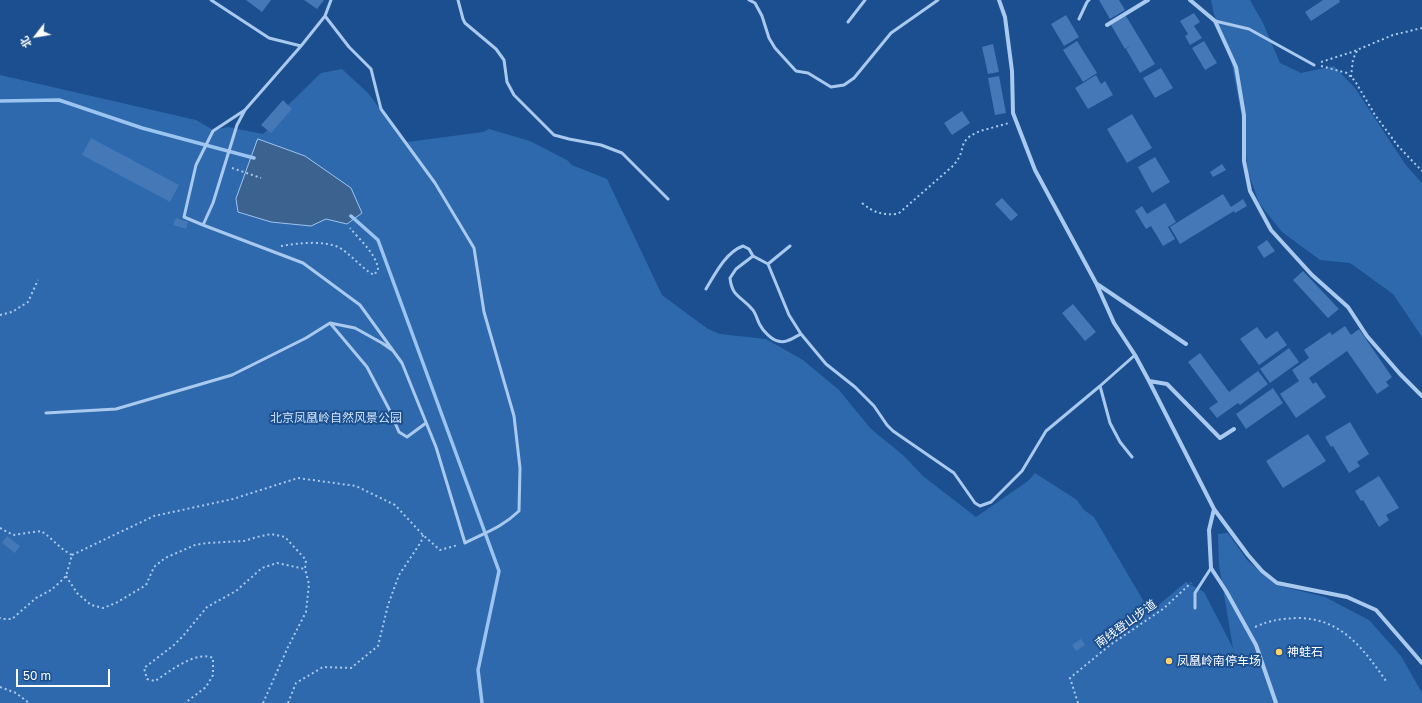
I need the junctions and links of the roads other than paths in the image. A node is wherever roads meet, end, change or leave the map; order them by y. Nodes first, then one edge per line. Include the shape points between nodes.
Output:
1 (211, 0) edge
2 (331, 0) edge
3 (458, 0) edge
4 (749, 0) edge
5 (865, 0) edge
6 (938, 0) edge
7 (1000, 0) edge
8 (1089, 0) edge
9 (1148, 0) edge
10 (1190, 0) edge
11 (325, 16) junction
12 (1079, 19) dead end
13 (848, 22) dead end
14 (1215, 22) junction
15 (1107, 25) dead end
16 (301, 46) junction
17 (1314, 65) road end
18 (245, 110) junction
19 (668, 199) dead end
20 (203, 226) junction
21 (790, 246) dead end
22 (752, 256) junction
23 (768, 264) junction
24 (1096, 283) junction
25 (706, 289) dead end
26 (330, 323) junction
27 (801, 334) junction
28 (1186, 344) dead end
29 (395, 353) junction
30 (1135, 355) junction
31 (1149, 381) junction
32 (1100, 386) junction
33 (1422, 396) edge
34 (46, 413) dead end
35 (426, 423) junction
36 (1234, 429) dead end
37 (1132, 457) dead end
38 (1214, 509) junction
39 (1211, 568) junction
40 (1195, 608) dead end
41 (1422, 663) edge
42 (1276, 703) edge

1 - 16 lane via 269,38
2 - 11 lane
3 - 19 lane via 465,23 496,49 504,60 507,82 514,95 554,134 601,145 622,153
4 - 6 lane via 756,3 775,48 796,71 808,73 831,88 844,85 854,78 891,33
5 - 13 lane
7 - 24 street via 1006,17 1016,121 1035,170
8 - 12 lane
9 - 15 street
10 - 14 street
11 - 16 lane
11 - 35 lane via 349,47 371,69 381,109 435,183 474,248 484,312 514,416 520,468 519,511 511,519 493,531 465,543 436,447
14 - 17 lane via 1249,29
14 - 33 street via 1236,67 1244,115 1244,161 1250,191 1271,230 1312,275 1348,306 1367,336
16 - 18 lane
18 - 20 lane via 237,125 213,203
18 - 20 lane via 213,130 196,165 184,217
20 - 29 lane via 303,263 360,305
21 - 23 lane
22 - 23 lane
22 - 25 lane via 749,249 743,246 738,248 729,255
22 - 27 lane via 736,269 730,278 731,287 736,295 754,310 760,326 778,342 786,342
23 - 27 lane via 789,315
24 - 28 street
24 - 30 street via 1114,323
26 - 29 lane via 355,328
26 - 34 lane via 306,338 232,375 116,409
26 - 35 lane via 367,367 399,432 407,437
27 - 32 lane via 826,364 874,406 890,428 954,473 975,504 980,506 991,502 1022,471 1046,431
29 - 35 lane via 402,363
30 - 31 street
30 - 32 lane
31 - 36 street via 1167,384 1220,438
31 - 38 street
32 - 37 lane via 1110,423
38 - 39 street via 1209,530
38 - 41 street via 1248,555 1262,571 1278,583 1347,597 1376,610
39 - 40 lane via 1195,593
39 - 42 street via 1256,645

